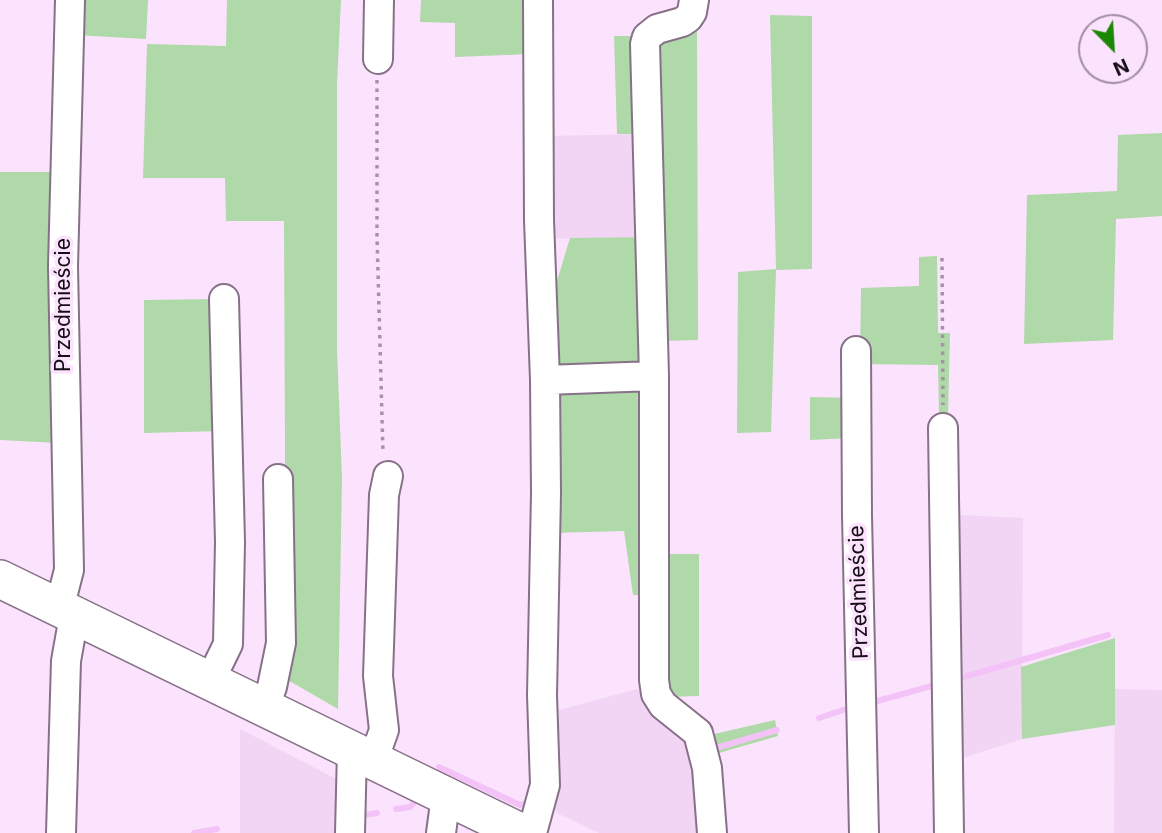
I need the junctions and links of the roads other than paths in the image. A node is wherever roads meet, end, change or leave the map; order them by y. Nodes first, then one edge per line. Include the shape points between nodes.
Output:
1 (70, 0) edge
2 (379, 0) edge
3 (538, 0) edge
4 (694, 0) edge
5 (377, 59) road end
6 (224, 299) dead end
7 (856, 351) dead end
8 (654, 376) junction
9 (545, 380) junction
10 (943, 428) road end
11 (388, 476) road end
12 (278, 479) dead end
13 (0, 579) edge
14 (66, 612) junction
15 (210, 681) junction
16 (264, 708) junction
17 (363, 756) junction
18 (446, 796) junction
19 (61, 833) edge
20 (351, 833) edge
21 (441, 833) edge
22 (522, 833) edge
23 (533, 833) edge
24 (712, 833) edge
25 (864, 833) edge
26 (949, 833) edge

1 - 14 street, Przedmieście via 63,265
2 - 5 street
3 - 9 street
4 - 8 street via 688,18 650,33 645,44
6 - 15 street via 228,644
7 - 25 street, Przedmieście
8 - 9 street
8 - 24 street via 654,680 663,705 698,733 707,768
9 - 23 street via 545,785
10 - 26 street
11 - 17 street via 378,676 384,730
12 - 16 street via 281,643
13 - 14 main road
14 - 15 main road
14 - 19 street, Przedmieście
15 - 16 main road
16 - 17 main road
17 - 18 main road
17 - 20 street
18 - 21 street
18 - 22 main road

